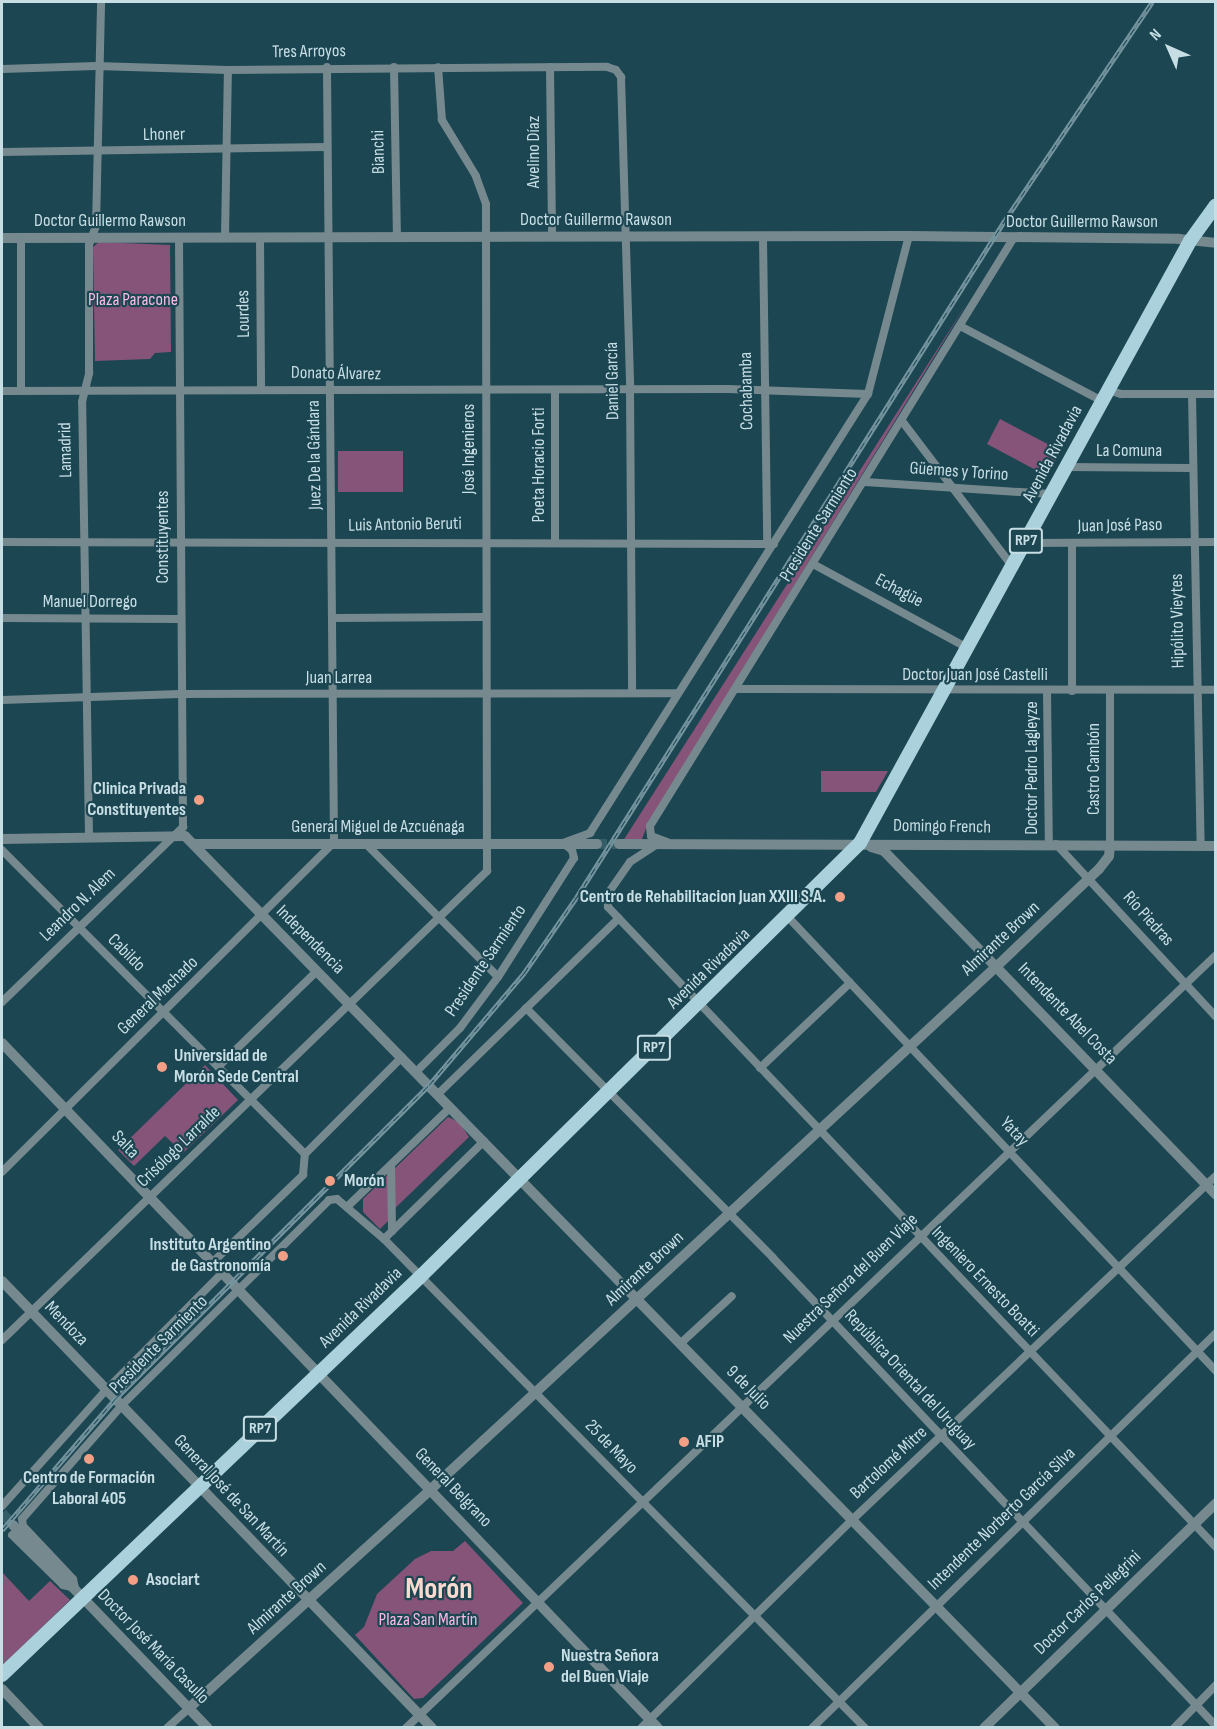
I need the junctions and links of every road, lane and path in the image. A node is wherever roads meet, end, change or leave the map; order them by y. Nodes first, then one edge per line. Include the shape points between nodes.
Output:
1 (101, 2) edge
2 (96, 66) junction
3 (327, 67) junction
4 (394, 67) junction
5 (438, 67) junction
6 (550, 67) junction
7 (2, 69) edge
8 (228, 70) junction
9 (616, 70) joint
10 (327, 147) junction
11 (227, 150) junction
12 (2, 152) edge
13 (96, 152) junction
14 (1215, 205) edge
15 (397, 236) junction
16 (487, 236) junction
17 (552, 236) junction
18 (909, 236) junction
19 (92, 237) junction
20 (178, 237) junction
21 (225, 237) junction
22 (260, 237) junction
23 (331, 237) junction
24 (626, 237) junction
25 (2, 238) edge
26 (21, 238) junction
27 (763, 238) junction
28 (1013, 239) junction
29 (1190, 241) junction
30 (1215, 243) edge
31 (960, 326) junction
32 (85, 388) junction
33 (178, 389) junction
34 (630, 389) junction
35 (21, 390) junction
36 (261, 390) junction
37 (555, 390) junction
38 (763, 390) junction
39 (2, 391) edge
40 (486, 391) junction
41 (331, 392) junction
42 (868, 394) junction
43 (1192, 394) junction
44 (1215, 394) edge
45 (1105, 395) junction
46 (902, 421) junction
47 (1066, 467) junction
48 (1191, 468) junction
49 (865, 482) junction
50 (955, 489) junction
51 (1052, 494) junction
52 (85, 541) junction
53 (485, 541) junction
54 (555, 541) junction
55 (631, 541) junction
56 (2, 542) edge
57 (332, 542) junction
58 (1192, 542) junction
59 (1215, 542) edge
60 (180, 543) junction
61 (1025, 543) junction
62 (1072, 543) junction
63 (770, 544) junction
64 (813, 564) junction
65 (1012, 566) junction
66 (485, 617) junction
67 (2, 618) edge
68 (334, 618) junction
69 (86, 619) junction
70 (179, 619) junction
71 (968, 648) junction
72 (735, 689) junction
73 (1198, 690) junction
74 (1215, 690) edge
75 (945, 691) junction
76 (1047, 691) junction
77 (1072, 691) junction
78 (632, 692) junction
79 (1110, 692) junction
80 (676, 693) junction
81 (180, 694) junction
82 (334, 694) junction
83 (485, 694) junction
84 (86, 697) junction
85 (2, 700) edge
86 (590, 833) joint
87 (178, 834) junction
88 (89, 837) junction
89 (2, 838) edge
90 (334, 842) junction
91 (668, 842) junction
92 (488, 843) junction
93 (563, 843) junction
94 (860, 843) junction
95 (194, 844) junction
96 (366, 844) junction
97 (597, 844) tunnel mouth
98 (619, 844) tunnel mouth
99 (1052, 844) junction
100 (1110, 846) junction
101 (1201, 846) junction
102 (1215, 846) edge
103 (2, 850) edge
104 (1089, 879) junction
105 (608, 907) joint
106 (264, 916) junction
107 (439, 917) junction
108 (788, 917) junction
109 (618, 918) junction
110 (78, 927) junction
111 (1215, 955) edge
112 (997, 966) junction
113 (317, 971) junction
114 (498, 977) junction
115 (850, 983) junction
116 (1185, 984) junction
117 (2, 1002) edge
118 (350, 1003) junction
119 (700, 1004) junction
120 (526, 1008) junction
121 (164, 1014) junction
122 (1215, 1017) edge
123 (2, 1043) edge
124 (909, 1046) junction
125 (402, 1058) junction
126 (218, 1067) junction
127 (760, 1068) junction
128 (1096, 1068) junction
129 (417, 1071) junction
130 (609, 1091) junction
131 (438, 1094) junction
132 (250, 1100) junction
133 (451, 1107) junction
134 (66, 1109) junction
135 (819, 1130) junction
136 (484, 1140) junction
137 (1010, 1151) junction
138 (305, 1154) junction
139 (391, 1165) junction
140 (2, 1172) edge
141 (1215, 1176) edge
142 (520, 1177) junction
143 (1206, 1185) junction
144 (1215, 1195) edge
145 (151, 1197) junction
146 (349, 1205) junction
147 (729, 1213) junction
148 (392, 1231) junction
149 (920, 1237) junction
150 (384, 1239) junction
151 (214, 1261) junction
152 (1117, 1268) junction
153 (224, 1271) junction
154 (420, 1276) junction
155 (2, 1281) edge
156 (239, 1287) junction
157 (732, 1296) dead end
158 (639, 1298) junction
159 (31, 1311) junction
160 (832, 1321) junction
161 (1215, 1333) edge
162 (2, 1340) edge
163 (681, 1343) junction
164 (1197, 1351) junction
165 (1029, 1352) junction
166 (1215, 1371) edge
167 (321, 1372) junction
168 (107, 1389) junction
169 (536, 1393) junction
170 (122, 1405) junction
171 (742, 1406) junction
172 (1110, 1436) junction
173 (941, 1437) junction
174 (200, 1486) junction
175 (431, 1489) junction
176 (641, 1501) junction
177 (2, 1503) edge
178 (1215, 1503) edge
179 (854, 1519) junction
180 (1022, 1523) junction
181 (1194, 1524) junction
182 (16, 1528) joint
183 (1215, 1547) edge
184 (79, 1593) junction
185 (538, 1600) junction
186 (308, 1601) junction
187 (938, 1605) junction
188 (1105, 1611) junction
189 (755, 1616) junction
190 (2, 1675) edge
191 (1215, 1685) edge
192 (2, 1689) edge
193 (1021, 1692) junction
194 (839, 1701) junction
195 (1196, 1705) junction
196 (189, 1708) junction
197 (420, 1714) junction
198 (650, 1719) junction
199 (1215, 1726) edge
200 (39, 1728) edge
201 (167, 1728) edge
202 (208, 1728) edge
203 (406, 1728) edge
204 (432, 1728) edge
205 (641, 1728) edge
206 (658, 1728) edge
207 (812, 1728) edge
208 (865, 1728) edge
209 (984, 1728) edge
210 (1055, 1728) edge
211 (1174, 1728) edge

1 - 2 street, Lamadrid
2 - 7 street, Tres Arroyos
2 - 8 street, Tres Arroyos
2 - 13 street, Lamadrid
3 - 4 street, Tres Arroyos
3 - 8 street, Tres Arroyos
3 - 10 street, Juez De la Gándara
4 - 5 street, Tres Arroyos
4 - 15 street, Bianchi
5 - 6 street, Tres Arroyos
5 - 16 street, José Ingenieros via 442,120 481,184
6 - 9 street, Tres Arroyos
6 - 17 street, Avelino Díaz
8 - 11 street
9 - 24 street, Daniel García via 621,77
10 - 11 street, Lhoner
10 - 23 street, Juez De la Gándara
11 - 13 street, Lhoner
11 - 21 street
12 - 13 street, Lhoner
13 - 19 street, Lamadrid via 96,225
14 - 29 main road, Avenida Rivadavia / RP7
15 - 16 street, Doctor Guillermo Rawson
15 - 23 street, Doctor Guillermo Rawson
16 - 17 street, Doctor Guillermo Rawson
16 - 40 street, José Ingenieros
17 - 24 street, Doctor Guillermo Rawson
18 - 27 street, Doctor Guillermo Rawson
18 - 28 street, Doctor Guillermo Rawson
18 - 42 street, Presidente Sarmiento
19 - 20 street, Doctor Guillermo Rawson
19 - 26 street, Doctor Guillermo Rawson
19 - 32 street, Lamadrid via 89,373
20 - 21 street, Doctor Guillermo Rawson
20 - 33 street, Constituyentes
21 - 22 street, Doctor Guillermo Rawson
22 - 23 street, Doctor Guillermo Rawson
22 - 36 street, Lourdes
23 - 41 street, Juez De la Gándara
24 - 27 street, Doctor Guillermo Rawson
24 - 34 street, Daniel García
25 - 26 street, Doctor Guillermo Rawson
26 - 35 street
27 - 38 street, Cochabamba
28 - 29 street, Doctor Guillermo Rawson
28 - 31 street, Presidente Sarmiento
29 - 30 street, Doctor Guillermo Rawson
29 - 45 main road, Avenida Rivadavia / RP7
31 - 45 street
31 - 46 street, Presidente Sarmiento
32 - 33 street, Donato Álvarez
32 - 35 street, Donato Álvarez
32 - 52 street, Lamadrid
33 - 36 street, Donato Álvarez
33 - 60 street, Constituyentes
34 - 37 street, Donato Álvarez
34 - 38 street, Donato Álvarez
34 - 55 street, Daniel García
35 - 39 street, Donato Álvarez
36 - 41 street, Donato Álvarez
37 - 40 street, Donato Álvarez
37 - 54 street, Poeta Horacio Forti
38 - 42 street
38 - 63 street, Cochabamba
40 - 41 street, Donato Álvarez
40 - 53 street, José Ingenieros
41 - 57 street, Juez De la Gándara
42 - 63 street, Presidente Sarmiento
43 - 44 street
43 - 45 street
43 - 48 street, Hipólito Vieytes
45 - 47 main road, Avenida Rivadavia / RP7
46 - 49 street, Presidente Sarmiento
46 - 50 street
47 - 48 street, La Comuna
47 - 51 main road, Avenida Rivadavia / RP7
48 - 58 street, Hipólito Vieytes
49 - 50 street, Güemes y Torino
49 - 64 street, Presidente Sarmiento
50 - 51 street, Güemes y Torino
50 - 65 street
51 - 61 main road, Avenida Rivadavia / RP7
52 - 56 street, Luis Antonio Beruti
52 - 60 street, Luis Antonio Beruti
52 - 69 street, Lamadrid
53 - 54 street, Luis Antonio Beruti
53 - 57 street, Luis Antonio Beruti
53 - 66 street, José Ingenieros
54 - 55 street, Luis Antonio Beruti
55 - 63 street, Luis Antonio Beruti
55 - 78 street, Daniel García
57 - 60 street, Luis Antonio Beruti
57 - 68 street, Juez De la Gándara
58 - 59 street, Juan José Paso
58 - 62 street, Juan José Paso
58 - 73 street, Hipólito Vieytes
60 - 70 street, Constituyentes
61 - 62 street, Juan José Paso
61 - 65 main road, Avenida Rivadavia / RP7
62 - 77 street
63 - 80 street, Presidente Sarmiento
64 - 71 street, Echagüe
64 - 72 street, Presidente Sarmiento
65 - 71 main road, Avenida Rivadavia / RP7
66 - 68 street
66 - 83 street, José Ingenieros
67 - 69 street, Manuel Dorrego
68 - 82 street, Juez De la Gándara
69 - 70 street, Manuel Dorrego
69 - 84 street, Lamadrid
70 - 81 street, Constituyentes
71 - 75 main road, Avenida Rivadavia / RP7
72 - 75 street, Doctor Juan José Castelli
72 - 91 street, Presidente Sarmiento via 650,826 651,836
73 - 74 street, Doctor Juan José Castelli
73 - 79 street, Doctor Juan José Castelli
73 - 101 street, Hipólito Vieytes
75 - 76 street, Doctor Juan José Castelli
75 - 94 main road, Avenida Rivadavia / RP7
76 - 77 street, Doctor Juan José Castelli
76 - 99 street, Doctor Pedro Lagleyze
77 - 79 street, Doctor Juan José Castelli
78 - 80 street, Juan Larrea
78 - 83 street, Juan Larrea
79 - 100 street, Castro Cambón
80 - 86 street, Presidente Sarmiento
81 - 82 street, Juan Larrea
81 - 84 street, Juan Larrea
81 - 87 street, Constituyentes via 183,827
82 - 83 street, Juan Larrea
82 - 90 street, Juez De la Gándara
83 - 92 street, José Ingenieros
84 - 85 street, Juan Larrea
84 - 88 street, Lamadrid
86 - 93 street, General Miguel de Azcuénaga
87 - 88 street
87 - 95 street, Independencia
87 - 110 street, Leandro N. Alem
88 - 89 street
90 - 95 street, General Miguel de Azcuénaga
90 - 96 street, General Miguel de Azcuénaga
90 - 106 street, General Machado
91 - 94 street, Domingo French
91 - 98 street, Domingo French
91 - 105 street, Domingo French via 637,854 607,895
92 - 93 street, General Miguel de Azcuénaga
92 - 96 street, General Miguel de Azcuénaga
92 - 107 street, Crisólogo Larralde via 486,871
93 - 97 street, General Miguel de Azcuénaga
93 - 114 street, Presidente Sarmiento via 574,854 572,861
94 - 99 street, Domingo French
94 - 108 main road, Avenida Rivadavia / RP7
94 - 112 street, Intendente Abel Costa via 884,851
95 - 106 street, Independencia
96 - 107 street
99 - 100 street, Domingo French
99 - 104 street, Río Piedras
100 - 101 street, Domingo French
100 - 104 street, Almirante Brown via 1106,861
101 - 102 street, Domingo French
103 - 110 street, Cabildo
104 - 112 street, Almirante Brown
104 - 116 street, Río Piedras
105 - 109 street, Ingeniero Ernesto Boatti
106 - 113 street, Independencia
106 - 121 street, General Machado
107 - 114 street
107 - 118 street, Crisólogo Larralde
108 - 115 street, Yatay
108 - 119 main road, Avenida Rivadavia / RP7
109 - 119 street, Ingeniero Ernesto Boatti
109 - 120 street
110 - 117 street, Leandro N. Alem
110 - 121 street, Cabildo
111 - 116 street, Nuestra Señora del Buen Viaje
112 - 124 street, Almirante Brown
112 - 128 street, Intendente Abel Costa
113 - 118 street, Independencia
113 - 126 street
114 - 129 street, Presidente Sarmiento via 460,1028
115 - 124 street, Yatay
115 - 127 street
116 - 122 street, Río Piedras
116 - 128 street, Nuestra Señora del Buen Viaje
118 - 125 street, Independencia
118 - 132 street, Crisólogo Larralde
119 - 127 street, Ingeniero Ernesto Boatti
119 - 130 main road, Avenida Rivadavia / RP7
120 - 130 street, República Oriental del Uruguay
120 - 131 street
121 - 126 street, Cabildo
121 - 134 street, General Machado
123 - 134 street, Salta
124 - 135 street, Almirante Brown
124 - 137 street, Yatay
125 - 129 street, Independencia
125 - 138 street
126 - 132 street, Cabildo
127 - 135 street, Ingeniero Ernesto Boatti
128 - 137 street, Nuestra Señora del Buen Viaje
128 - 143 street, Intendente Abel Costa
129 - 131 street, 9 de Julio
130 - 142 main road, Avenida Rivadavia / RP7
130 - 147 street, República Oriental del Uruguay
131 - 133 street, 9 de Julio
132 - 138 street, Cabildo
132 - 145 street, Crisólogo Larralde
133 - 136 street, 9 de Julio
133 - 139 street
134 - 140 street, General Machado
134 - 145 street, Salta
135 - 147 street, Almirante Brown
135 - 149 street, Ingeniero Ernesto Boatti
136 - 142 street, 9 de Julio
136 - 148 street
137 - 149 street, Nuestra Señora del Buen Viaje
137 - 152 street, Yatay
138 - 151 street via 303,1176
139 - 146 street
139 - 148 street
141 - 143 street, Bartolomé Mitre
142 - 154 main road, Avenida Rivadavia / RP7
142 - 158 street, 9 de Julio
143 - 144 street, Intendente Abel Costa
143 - 152 street, Bartolomé Mitre
145 - 151 street, Salta
145 - 159 street, Crisólogo Larralde
146 - 150 street, 25 de Mayo
146 - 156 street, Presidente Sarmiento via 337,1198 329,1200
147 - 158 street, Almirante Brown
147 - 160 street, República Oriental del Uruguay
148 - 150 street
149 - 160 street, Nuestra Señora del Buen Viaje
149 - 165 street, Ingeniero Ernesto Boatti
150 - 154 street, 25 de Mayo
151 - 153 street, Salta
152 - 164 street, Yatay
152 - 165 street, Bartolomé Mitre
153 - 156 street, General Belgrano
153 - 168 street, Presidente Sarmiento
154 - 167 main road, Avenida Rivadavia / RP7
154 - 169 street, 25 de Mayo
155 - 159 street, Mendoza
156 - 167 street, General Belgrano
156 - 170 street, Presidente Sarmiento
157 - 163 street
158 - 163 street, 9 de Julio
158 - 169 street, Almirante Brown
159 - 162 street, Crisólogo Larralde
159 - 168 street, Mendoza
160 - 171 street, Nuestra Señora del Buen Viaje
160 - 173 street, República Oriental del Uruguay
161 - 164 street, Intendente Norberto García Silva
163 - 171 street, 9 de Julio
164 - 166 street, Yatay
164 - 172 street, Intendente Norberto García Silva
165 - 172 street, Ingeniero Ernesto Boatti
165 - 173 street, Bartolomé Mitre
167 - 174 main road, Avenida Rivadavia / RP7
167 - 175 street, General Belgrano
168 - 170 street, General José de San Martín
168 - 177 street, Presidente Sarmiento
169 - 175 street, Almirante Brown
169 - 176 street, 25 de Mayo
170 - 174 street, General José de San Martín
170 - 182 street, Presidente Sarmiento
171 - 176 street, Nuestra Señora del Buen Viaje
171 - 179 street, 9 de Julio
172 - 180 street, Intendente Norberto García Silva
172 - 181 street, Ingeniero Ernesto Boatti
173 - 179 street, Bartolomé Mitre
173 - 180 street, República Oriental del Uruguay
174 - 184 main road, Avenida Rivadavia / RP7
174 - 186 street, General José de San Martín
175 - 185 street, General Belgrano
175 - 186 street, Almirante Brown
176 - 185 street, Nuestra Señora del Buen Viaje
176 - 189 street, 25 de Mayo
178 - 181 street, Doctor Carlos Pellegrini
179 - 187 street, 9 de Julio
179 - 189 street, Bartolomé Mitre
180 - 187 street, Intendente Norberto García Silva
180 - 188 street, República Oriental del Uruguay
181 - 183 street, Ingeniero Ernesto Boatti
181 - 188 street, Doctor Carlos Pellegrini
182 - 184 street, Doctor José María Casullo
184 - 190 main road, Avenida Rivadavia / RP7
184 - 196 street, Doctor José María Casullo
185 - 197 street, Nuestra Señora del Buen Viaje
185 - 198 street, General Belgrano
186 - 196 street, Almirante Brown
186 - 197 street, General José de San Martín
187 - 193 street, 9 de Julio
187 - 194 street, Intendente Norberto García Silva
188 - 193 street, Doctor Carlos Pellegrini
188 - 195 street, República Oriental del Uruguay
189 - 194 street, 25 de Mayo
189 - 198 street, Bartolomé Mitre
191 - 195 street
192 - 200 street
193 - 209 street, Doctor Carlos Pellegrini
193 - 210 street, 9 de Julio
194 - 207 street, Intendente Norberto García Silva
194 - 208 street, 25 de Mayo
195 - 199 street, República Oriental del Uruguay
195 - 211 street
196 - 201 street
196 - 202 street, Doctor José María Casullo
197 - 203 street, Nuestra Señora del Buen Viaje
197 - 204 street, General José de San Martín
198 - 205 street, Bartolomé Mitre
198 - 206 street, General Belgrano

